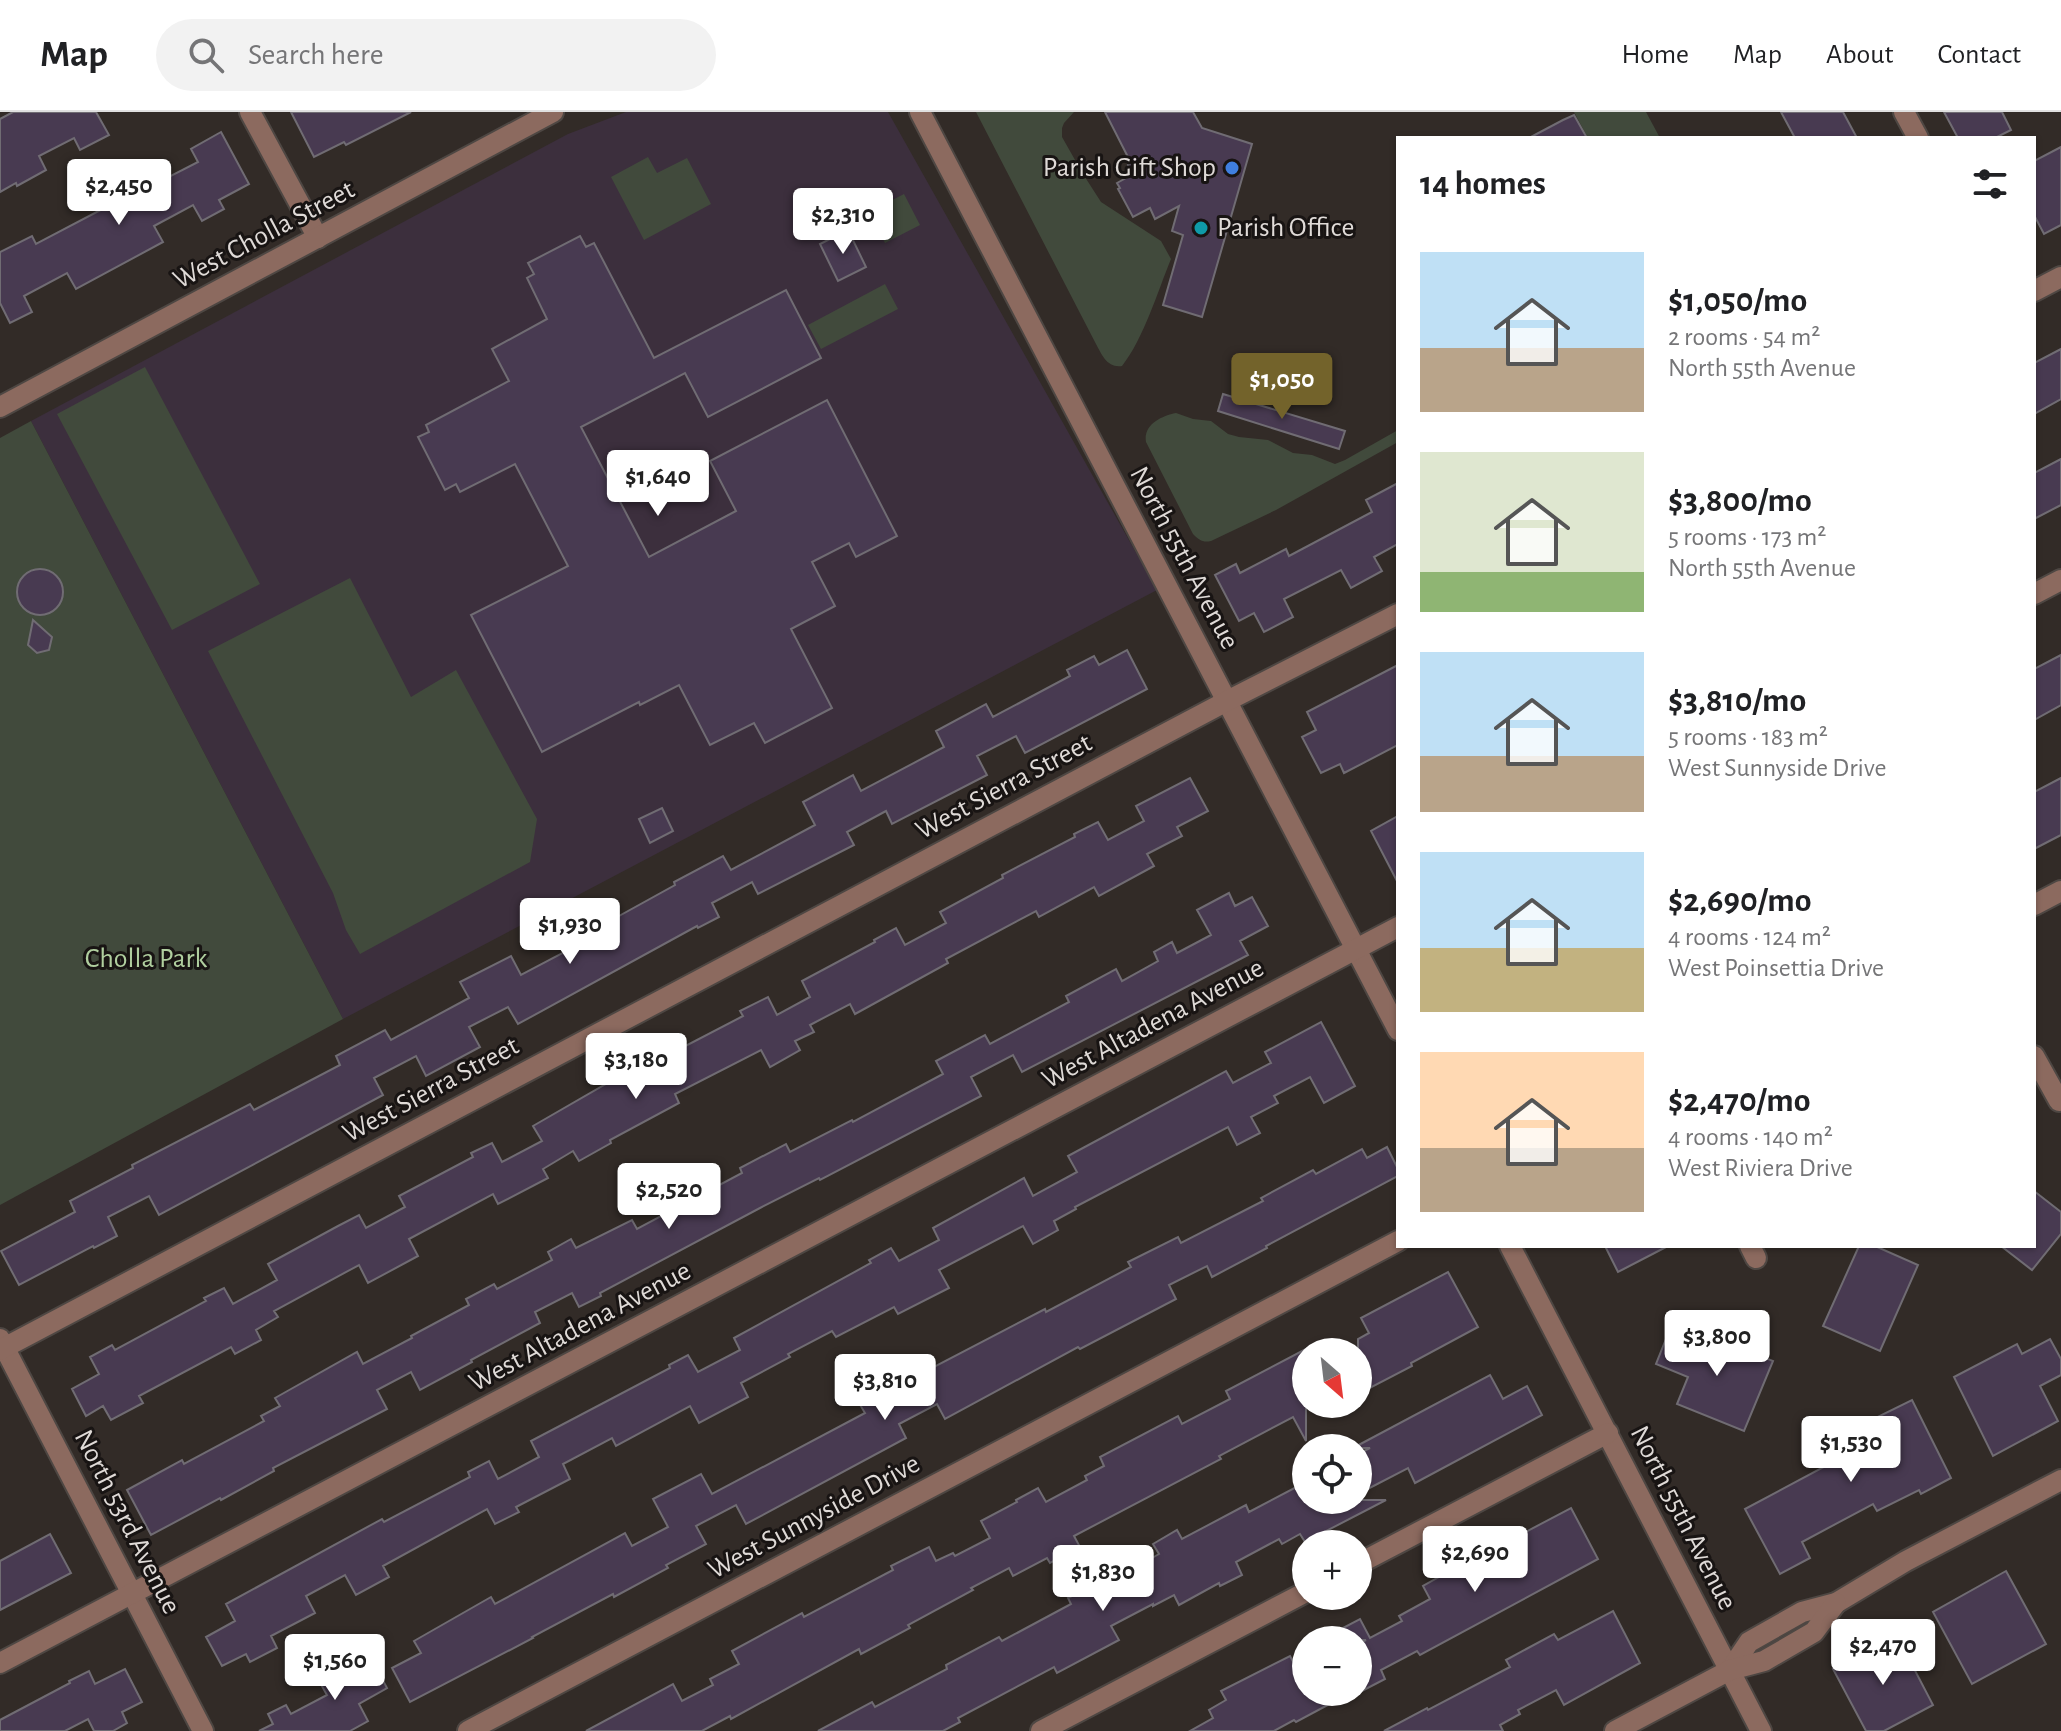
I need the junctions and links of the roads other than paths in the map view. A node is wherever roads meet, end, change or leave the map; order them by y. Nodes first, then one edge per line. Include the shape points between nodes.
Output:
1 (250, 112) edge
2 (553, 112) edge
3 (920, 112) edge
4 (1904, 112) edge
5 (1917, 136) edge
6 (318, 238) junction
7 (2061, 277) edge
8 (2036, 290) edge
9 (0, 407) edge
10 (2061, 580) edge
11 (2036, 593) edge
12 (1396, 615) edge
13 (1227, 701) junction
14 (2061, 891) edge
15 (2036, 904) edge
16 (1396, 928) edge
17 (1356, 949) junction
18 (1396, 1026) edge
19 (2036, 1060) edge
20 (2059, 1101) dead end
21 (1396, 1242) edge
22 (1511, 1248) edge
23 (1, 1345) edge
24 (1608, 1433) junction
25 (2061, 1480) edge
26 (1372, 1557) edge
27 (133, 1595) junction
28 (1292, 1599) edge
29 (0, 1663) edge
30 (1730, 1670) junction
31 (203, 1731) edge
32 (468, 1731) edge
33 (1041, 1731) edge
34 (1615, 1731) edge
35 (1761, 1731) edge

1 - 6 street
2 - 6 street, West Cholla Street
3 - 13 street, North 55th Avenue
4 - 5 street
6 - 9 street, West Cholla Street
7 - 8 street
10 - 11 street
12 - 13 street, West Sierra Street
13 - 17 street, North 55th Avenue
13 - 23 street, West Sierra Street
14 - 15 street
16 - 17 street, West Altadena Avenue
17 - 18 street, North 55th Avenue
17 - 27 street, West Altadena Avenue
19 - 20 street
21 - 32 street, West Sunnyside Drive
22 - 24 street, North 55th Avenue
23 - 27 street, North 53rd Avenue
24 - 26 street
24 - 30 street, North 55th Avenue
25 - 30 street via 1836,1603 1802,1612 1749,1642
27 - 29 street, West Altadena Avenue
27 - 31 street, North 53rd Avenue
28 - 33 street
30 - 34 street
30 - 35 street, North 55th Avenue

